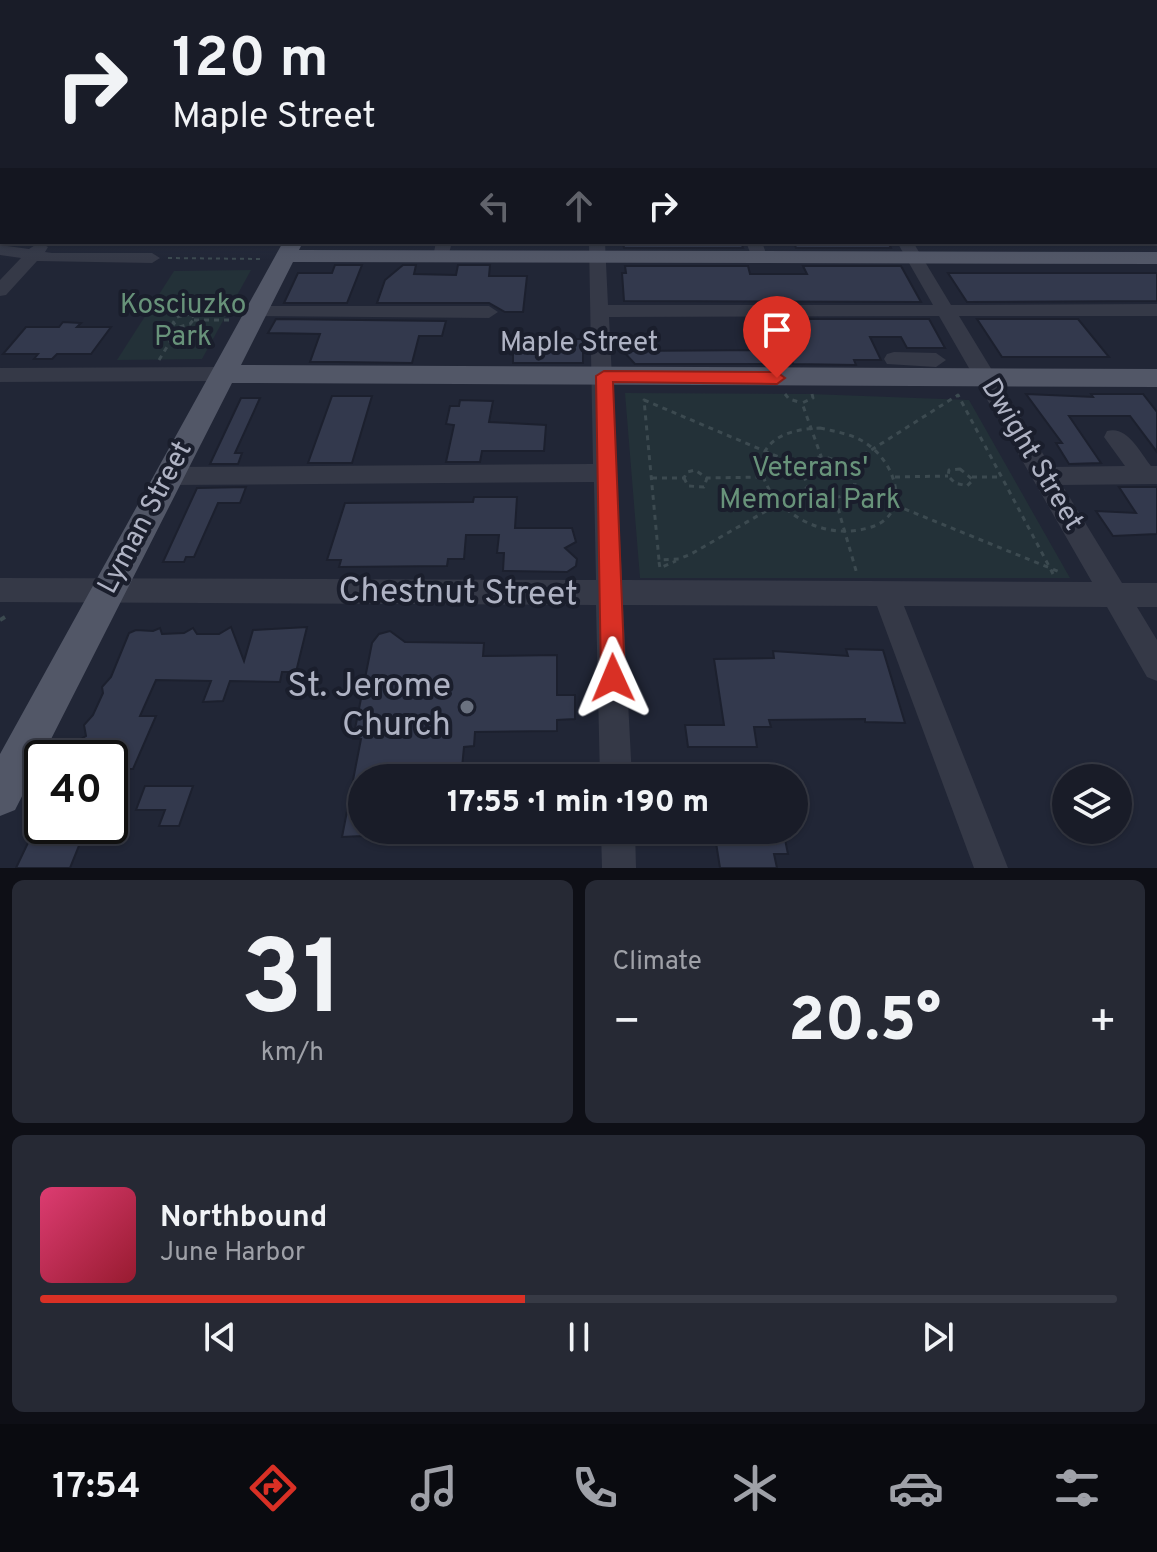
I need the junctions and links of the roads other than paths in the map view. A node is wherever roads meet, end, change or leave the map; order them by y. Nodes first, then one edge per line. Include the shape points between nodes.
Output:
1 (41, 248) edge
2 (443, 249) edge
3 (756, 249) edge
4 (0, 250) edge
5 (597, 250) edge
6 (910, 250) edge
7 (281, 252) edge
8 (152, 258) road end
9 (1157, 258) edge
10 (0, 291) edge
11 (946, 310) junction
12 (1157, 310) edge
13 (600, 311) junction
14 (254, 312) junction
15 (489, 312) dead end
16 (894, 360) junction
17 (936, 360) dead end
18 (221, 374) junction
19 (0, 375) edge
20 (604, 376) junction
21 (986, 380) junction
22 (1154, 382) edge
23 (1115, 437) dead end
24 (607, 473) junction
25 (1151, 475) edge
26 (168, 476) junction
27 (1043, 476) junction
28 (0, 590) edge
29 (108, 590) junction
30 (611, 595) junction
31 (886, 595) junction
32 (1114, 595) junction
33 (1157, 595) edge
34 (1157, 667) edge
35 (616, 764) edge
36 (0, 795) edge
37 (618, 844) edge
38 (619, 868) edge
39 (991, 868) edge

1 - 4 street
1 - 8 street via 52,258
1 - 10 street
2 - 5 main road
2 - 7 main road
3 - 5 main road
3 - 6 main road
5 - 13 street
6 - 9 main road
6 - 11 street, Dwight Street
7 - 14 main road, Lyman Street
11 - 12 street
11 - 13 street
11 - 21 street, Dwight Street
13 - 20 street
14 - 15 street
14 - 18 main road, Lyman Street
16 - 17 street
16 - 20 main road, Maple Street
16 - 21 main road, Maple Street
18 - 19 street, Maple Street
18 - 20 main road, Maple Street
18 - 26 main road, Lyman Street
20 - 24 street
21 - 22 main road, Maple Street
21 - 27 street, Dwight Street
23 - 25 street
24 - 26 street
24 - 30 street
25 - 27 street
26 - 29 main road, Lyman Street
27 - 32 street, Dwight Street
28 - 29 street, Chestnut Street
29 - 30 street, Chestnut Street
29 - 36 main road, Lyman Street
30 - 31 street, Chestnut Street
30 - 35 street
31 - 32 street, Chestnut Street
31 - 39 street
32 - 33 street, Chestnut Street
32 - 34 street, Dwight Street
37 - 38 street

